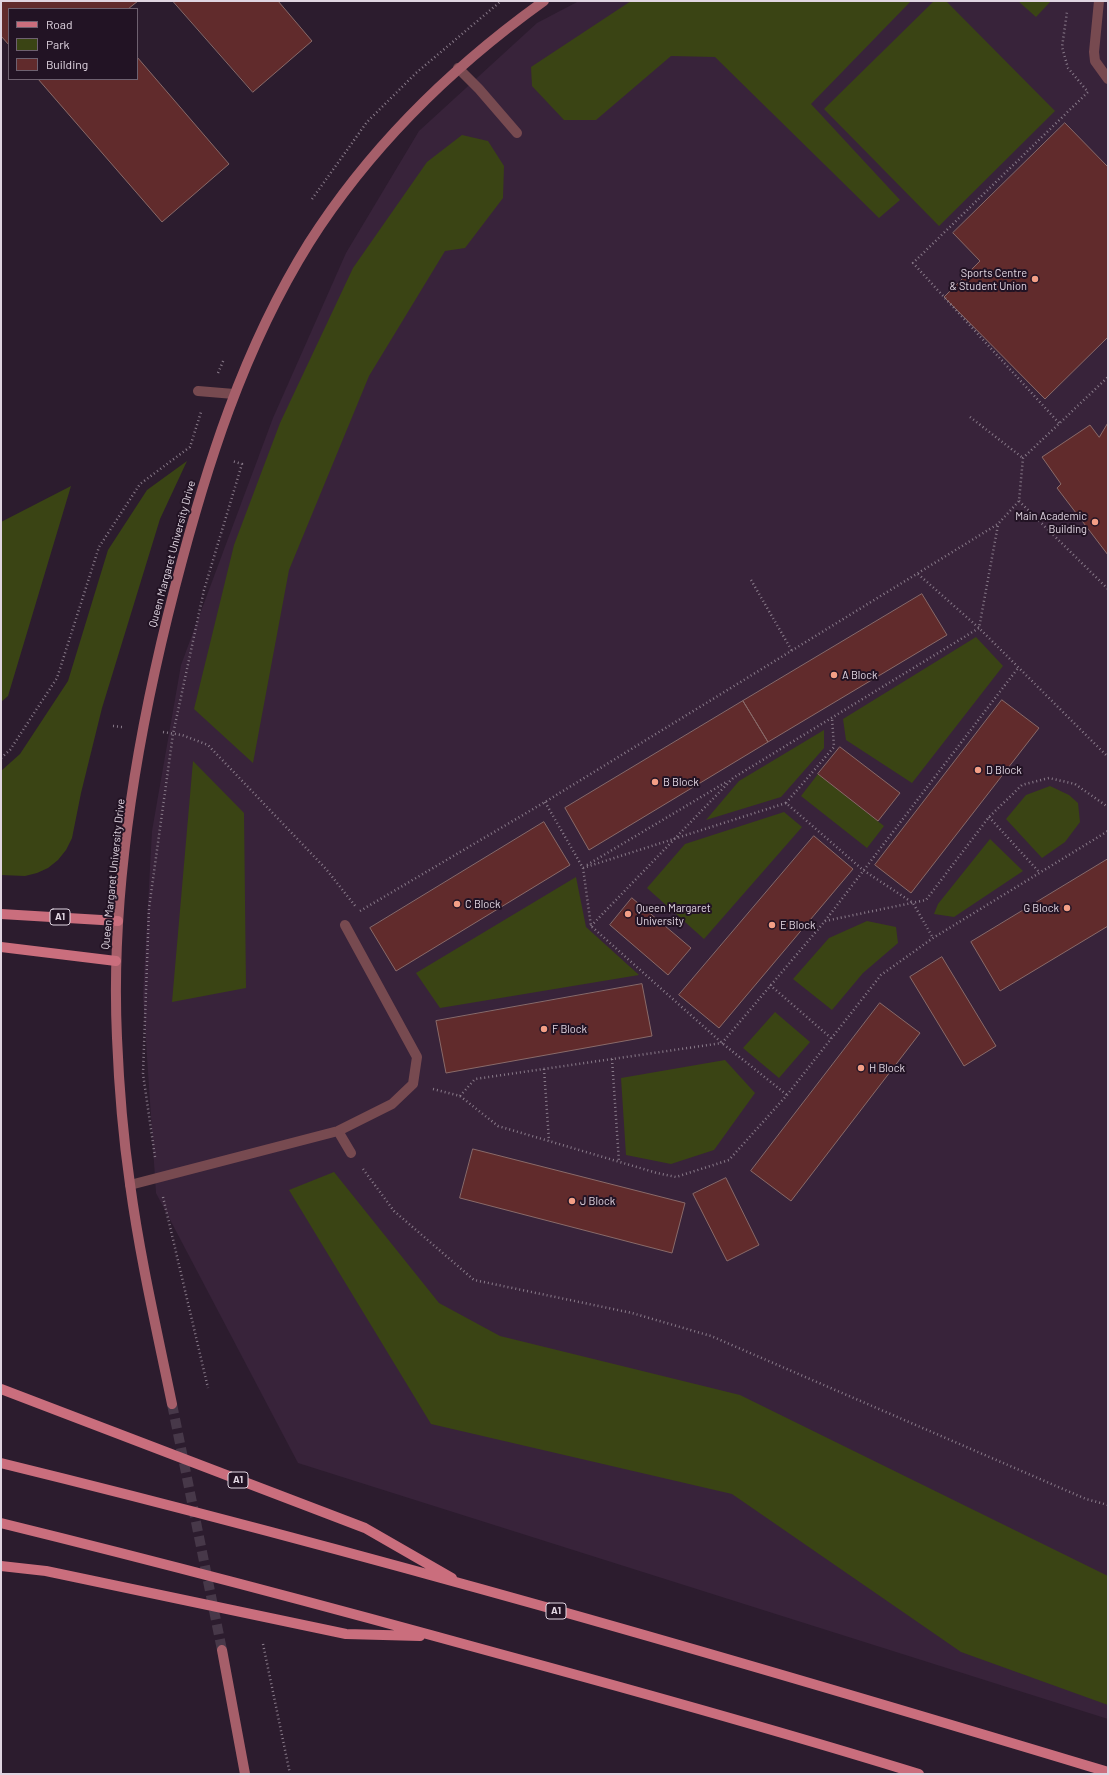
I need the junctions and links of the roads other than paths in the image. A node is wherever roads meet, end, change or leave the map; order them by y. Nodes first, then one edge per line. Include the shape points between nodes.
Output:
1 (544, 1) edge
2 (1099, 1) edge
3 (458, 68) junction
4 (1108, 78) edge
5 (517, 133) dead end
6 (198, 391) dead end
7 (234, 394) junction
8 (1, 914) edge
9 (118, 921) junction
10 (346, 925) dead end
11 (1, 947) edge
12 (116, 961) junction
13 (338, 1131) junction
14 (351, 1153) road end
15 (130, 1184) junction
16 (1, 1389) edge
17 (172, 1404) tunnel mouth
18 (1, 1464) edge
19 (1, 1523) edge
20 (1, 1566) edge
21 (467, 1586) junction
22 (436, 1636) junction
23 (222, 1650) tunnel mouth
24 (1108, 1772) edge
25 (245, 1774) edge
26 (919, 1774) edge

1 - 3 street, Queen Margaret University Drive
2 - 4 lane via 1095,61
3 - 5 lane
3 - 7 street, Queen Margaret University Drive via 378,150 343,194 282,290 256,341
6 - 7 lane
7 - 9 street, Queen Margaret University Drive via 187,539 154,676 134,788
8 - 9 main road, A1
9 - 12 street, Queen Margaret University Drive
10 - 13 lane via 417,1057 413,1084 392,1104
11 - 12 main road
12 - 15 street, Queen Margaret University Drive via 116,1036
13 - 14 lane
13 - 15 lane
15 - 17 street, Queen Margaret University Drive
16 - 21 main road, A1 via 364,1528
18 - 21 main road, A1 via 303,1540
19 - 22 main road
20 - 22 main road via 46,1571 346,1634
21 - 24 main road, A1 via 796,1678
22 - 26 main road
23 - 25 street

